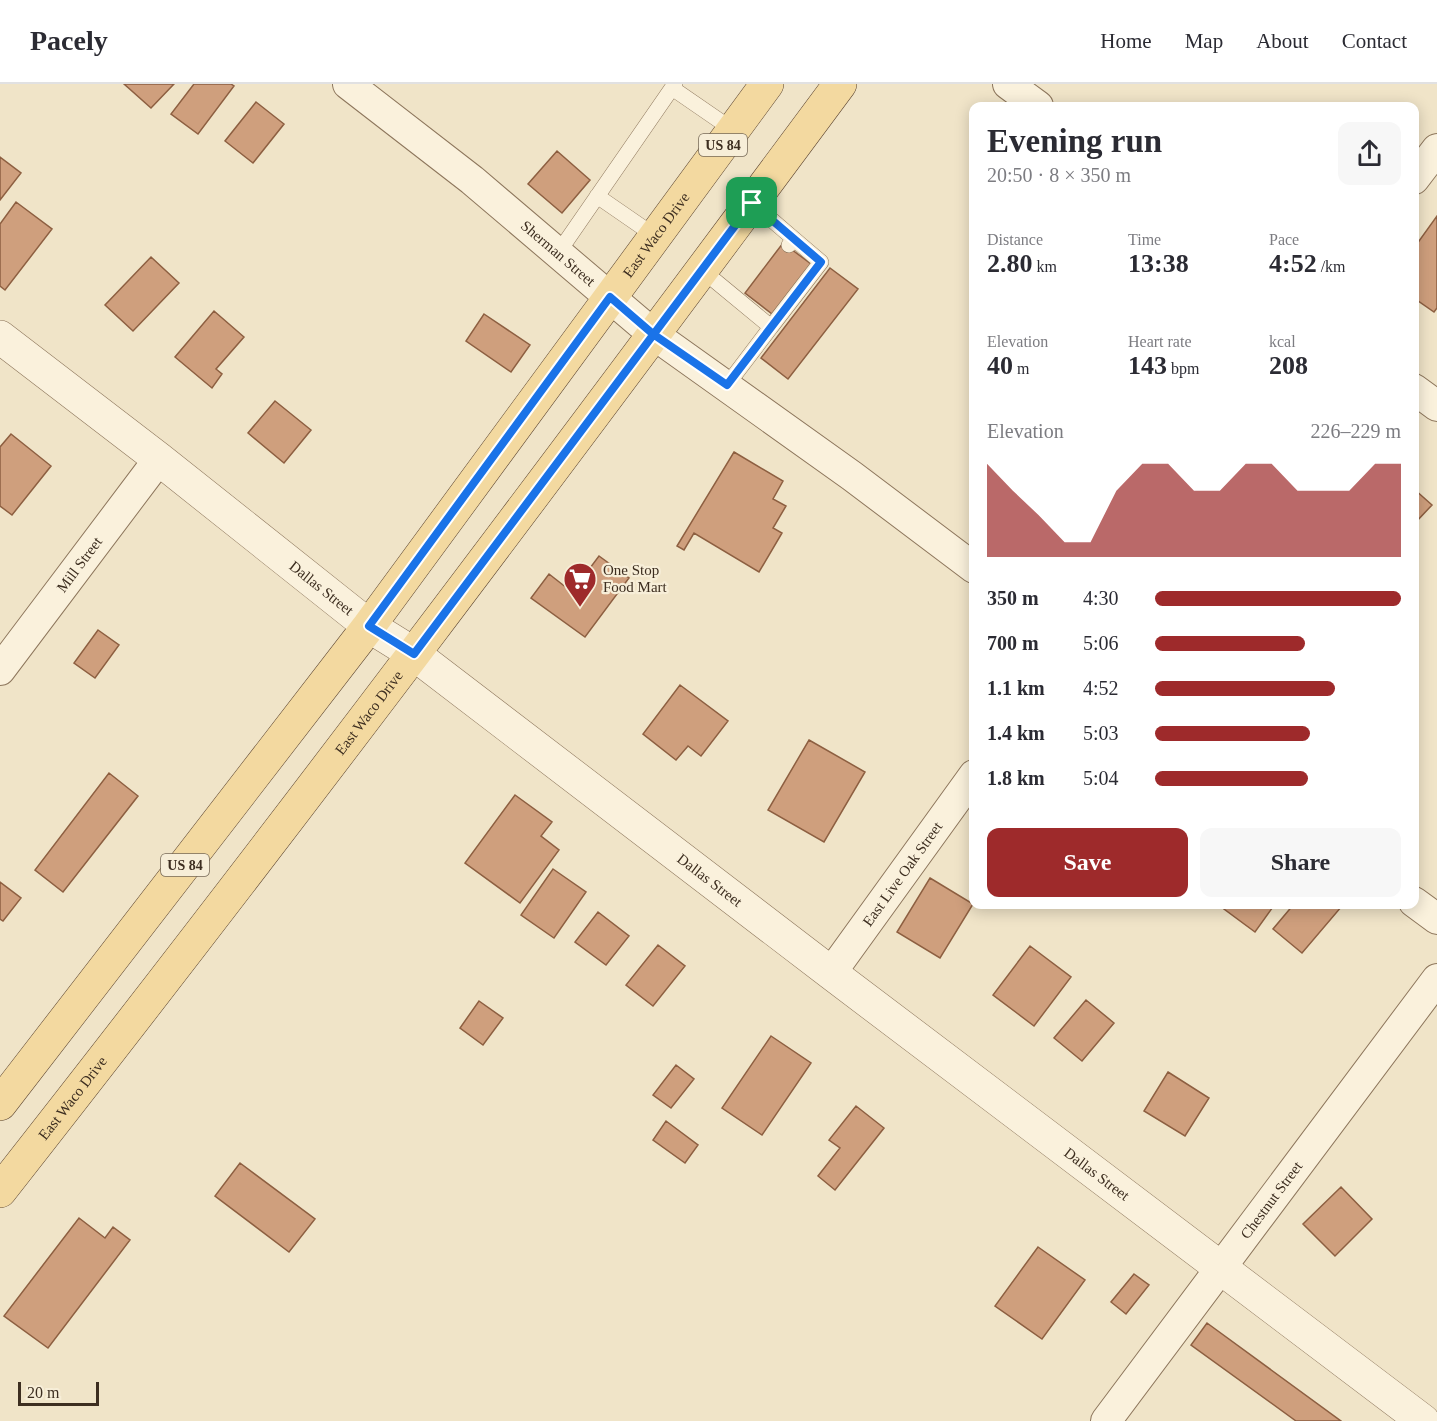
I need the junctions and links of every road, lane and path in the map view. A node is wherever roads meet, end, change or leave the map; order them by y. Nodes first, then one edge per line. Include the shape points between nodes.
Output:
1 (348, 84) edge
2 (767, 84) edge
3 (840, 84) edge
4 (1008, 84) edge
5 (674, 86) edge
6 (1033, 102) edge
7 (733, 130) junction
8 (1437, 149) edge
9 (1419, 172) edge
10 (597, 196) junction
11 (752, 203) junction
12 (655, 236) junction
13 (558, 253) junction
14 (702, 270) junction
15 (610, 297) junction
16 (771, 327) junction
17 (653, 334) junction
18 (0, 337) edge
19 (727, 385) junction
20 (1419, 393) edge
21 (1437, 406) edge
22 (159, 459) junction
23 (969, 564) edge
24 (369, 626) junction
25 (414, 654) junction
26 (0, 669) edge
27 (969, 782) edge
28 (1419, 906) edge
29 (1437, 919) edge
30 (831, 973) junction
31 (1437, 979) edge
32 (0, 1104) edge
33 (0, 1191) edge
34 (1221, 1268) junction
35 (1106, 1421) edge
36 (1423, 1421) edge

1 - 13 street, Sherman Street
2 - 7 main road, East Waco Drive / US 84
3 - 11 main road, East Waco Drive
4 - 6 street
5 - 7 lane
5 - 10 lane
7 - 12 main road, East Waco Drive / US 84
8 - 9 street
10 - 12 lane
10 - 13 lane
11 - 14 main road, East Waco Drive
11 - 16 lane via 791,243 821,262
12 - 15 main road, East Waco Drive / US 84
13 - 15 street, Sherman Street
14 - 16 lane via 746,300
14 - 17 main road, East Waco Drive
15 - 17 street, Sherman Street
15 - 24 main road, East Waco Drive / US 84
16 - 19 lane
17 - 19 street, Sherman Street
17 - 25 main road, East Waco Drive
18 - 22 street, Dallas Street
19 - 23 street, Sherman Street
20 - 21 street
22 - 24 street, Dallas Street
22 - 26 street, Mill Street
24 - 25 street, Dallas Street
24 - 32 main road, East Waco Drive / US 84
25 - 30 street, Dallas Street
25 - 33 main road, East Waco Drive
27 - 30 street, East Live Oak Street
28 - 29 street
30 - 34 street, Dallas Street
31 - 34 street, Chestnut Street
34 - 35 street, Chestnut Street
34 - 36 street, Dallas Street

